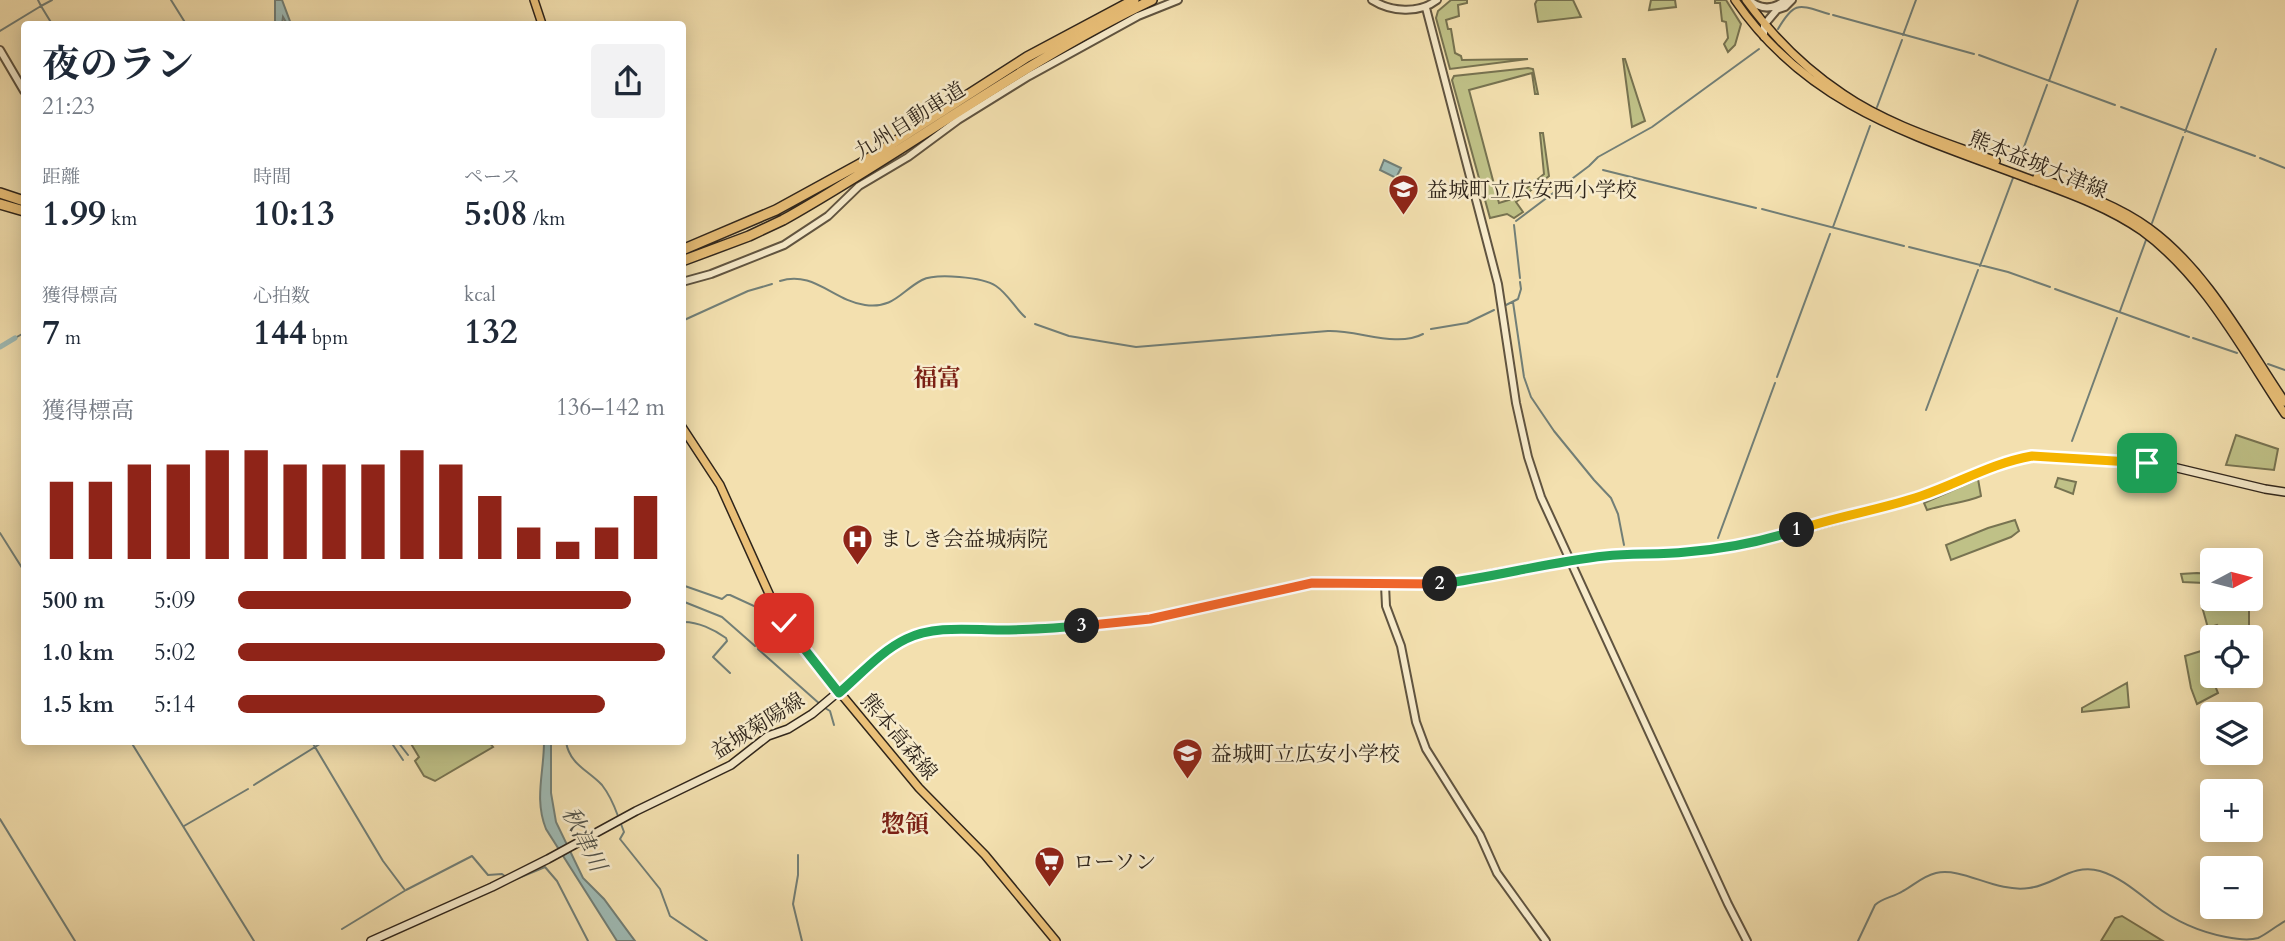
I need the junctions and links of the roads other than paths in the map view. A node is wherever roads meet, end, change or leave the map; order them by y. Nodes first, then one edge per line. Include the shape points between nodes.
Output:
1 (534, 0) edge
2 (1134, 0) edge
3 (1152, 0) edge
4 (1178, 0) edge
5 (1372, 0) edge
6 (1437, 0) edge
7 (1735, 0) edge
8 (1747, 0) edge
9 (1792, 0) edge
10 (1782, 4) edge
11 (1426, 8) junction
12 (1746, 17) junction
13 (541, 21) edge
14 (1764, 25) junction
15 (1764, 37) junction
16 (0, 50) edge
17 (21, 86) edge
18 (0, 193) edge
19 (21, 200) edge
20 (0, 204) edge
21 (21, 210) edge
22 (686, 249) edge
23 (686, 260) edge
24 (686, 281) edge
25 (2285, 402) edge
26 (2285, 414) edge
27 (686, 433) edge
28 (2285, 492) edge
29 (1569, 561) junction
30 (1385, 585) junction
31 (839, 693) junction
32 (371, 941) edge
33 (1056, 941) edge
34 (1546, 941) edge
35 (1747, 941) edge

1 - 13 main road
2 - 22 highway, 九州自動車道 via 1027,57 860,164 776,210
3 - 23 highway, 九州自動車道 via 1031,66 783,220
4 - 24 street via 1138,16 958,120 859,186 828,216 784,245
5 - 11 street via 1390,7
6 - 11 street
7 - 12 main road, 熊本益城大津線
8 - 10 street via 1762,8
8 - 14 main road, 熊本益城大津線
9 - 10 street via 1785,7
10 - 14 street
11 - 29 street via 1498,284 1528,457
12 - 14 street
12 - 15 main road, 熊本益城大津線
14 - 15 street
14 - 25 main road, 熊本益城大津線 via 1811,70 1857,102 2087,195 2150,229 2208,288
15 - 26 main road, 熊本益城大津線 via 1808,79 1863,113 2081,198 2143,232 2200,287
16 - 17 street
18 - 19 highway
20 - 21 highway
27 - 31 main road, 熊本高森線 via 720,485 784,623
28 - 29 main road, 益城菊陽線 via 2160,465 2032,456 1992,466 1892,505 1756,542 1683,553
29 - 30 main road, 益城菊陽線 via 1432,585
29 - 35 street
30 - 31 main road, 益城菊陽線 via 1312,583 1150,619 1111,623 924,632 888,650
30 - 34 street via 1386,607 1401,646 1426,749 1480,835 1497,873
31 - 32 main road, 益城菊陽線 via 730,765 492,887
31 - 33 main road, 熊本高森線

